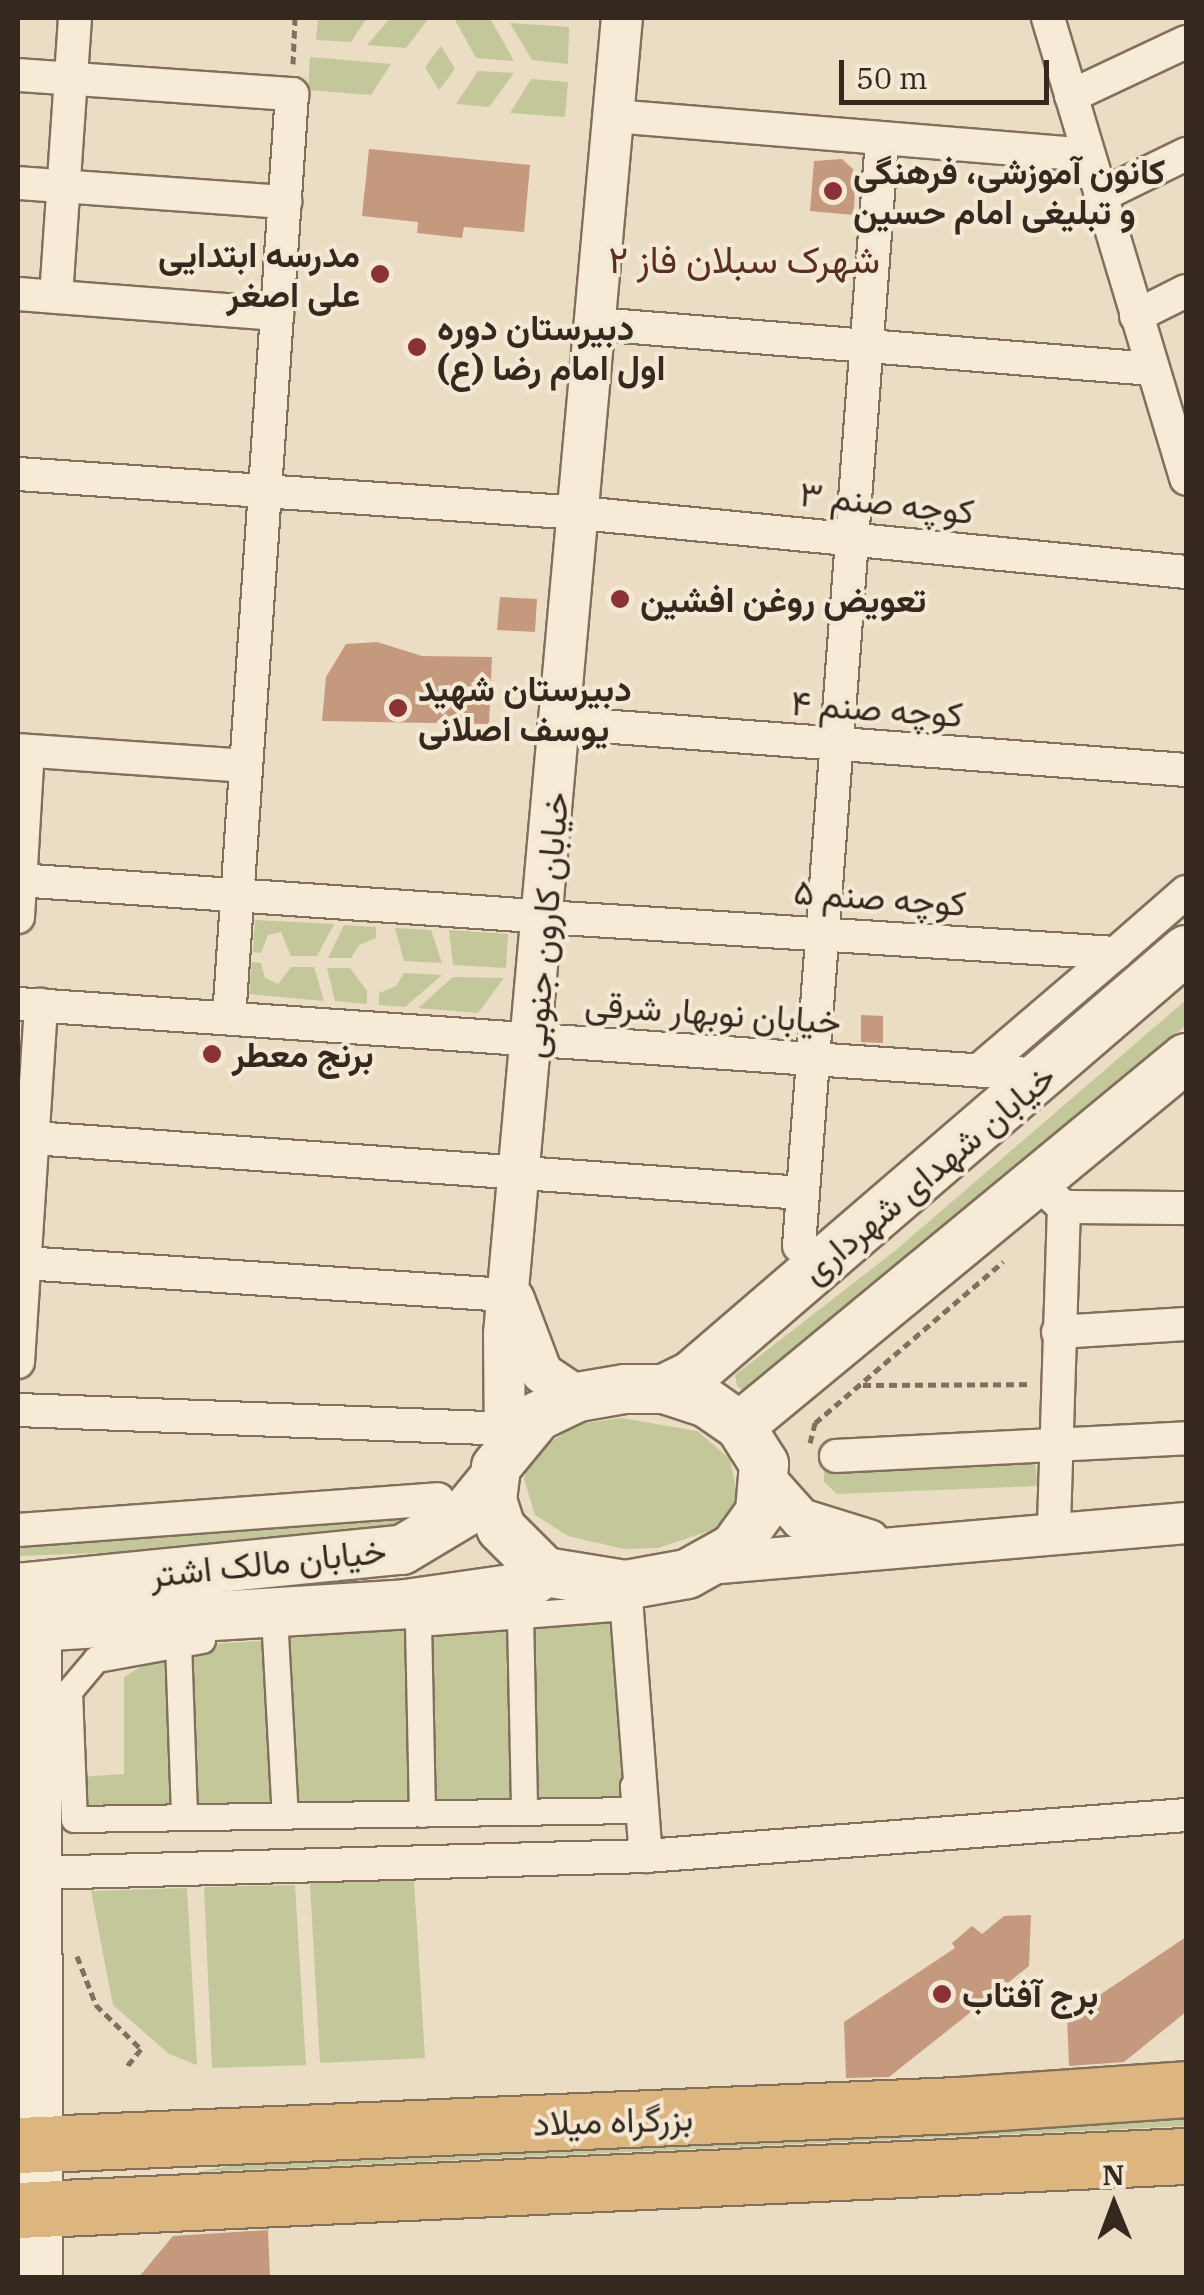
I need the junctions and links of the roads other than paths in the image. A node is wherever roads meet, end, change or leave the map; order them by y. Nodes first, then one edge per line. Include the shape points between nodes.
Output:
1 (76, 18) edge
2 (622, 18) edge
3 (1048, 18) edge
4 (1186, 42) edge
5 (18, 75) edge
6 (73, 79) junction
7 (1071, 96) junction
8 (614, 116) junction
9 (882, 139) junction
10 (1186, 154) edge
11 (1088, 155) junction
12 (18, 183) edge
13 (65, 186) junction
14 (1100, 196) junction
15 (284, 202) junction
16 (1186, 291) edge
17 (18, 294) edge
18 (56, 297) junction
19 (276, 314) junction
20 (1136, 316) junction
21 (596, 324) junction
22 (867, 348) junction
23 (1152, 369) junction
24 (18, 474) edge
25 (1186, 480) edge
26 (261, 492) junction
27 (580, 514) junction
28 (852, 538) junction
29 (1186, 572) edge
30 (562, 723) junction
31 (837, 745) junction
32 (23, 750) edge
33 (246, 766) junction
34 (1186, 770) edge
35 (19, 880) edge
36 (1186, 892) edge
37 (237, 896) junction
38 (533, 916) junction
39 (18, 917) edge
40 (824, 933) junction
41 (1186, 950) edge
42 (1116, 953) junction
43 (29, 1004) edge
44 (229, 1018) junction
45 (534, 1040) junction
46 (814, 1059) junction
47 (1180, 1068) edge
48 (978, 1070) junction
49 (1044, 1075) junction
50 (33, 1138) junction
51 (523, 1174) junction
52 (803, 1193) junction
53 (1052, 1196) junction
54 (1186, 1208) edge
55 (800, 1246) dead end
56 (24, 1263) junction
57 (512, 1295) junction
58 (1186, 1324) edge
59 (1058, 1332) junction
60 (18, 1362) edge
61 (664, 1389) junction
62 (578, 1397) junction
63 (18, 1410) edge
64 (740, 1426) junction
65 (1186, 1438) edge
66 (1052, 1446) junction
67 (500, 1453) junction
68 (836, 1456) road end
69 (767, 1481) junction
70 (438, 1499) dead end
71 (1186, 1523) edge
72 (18, 1530) edge
73 (1054, 1533) junction
74 (887, 1546) junction
75 (708, 1564) junction
76 (546, 1572) junction
77 (622, 1600) junction
78 (22, 1612) edge
79 (520, 1615) junction
80 (418, 1623) junction
81 (275, 1634) junction
82 (178, 1642) junction
83 (524, 1812) junction
84 (422, 1814) junction
85 (1186, 1815) edge
86 (285, 1816) junction
87 (184, 1817) junction
88 (646, 1856) junction
89 (38, 1873) junction
90 (1186, 2088) edge
91 (28, 2144) edge
92 (1186, 2156) edge
93 (28, 2210) edge
94 (38, 2278) edge

1 - 6 street
2 - 8 street, خیابان کارون جنوبی
3 - 7 street
4 - 7 street
5 - 6 street
6 - 13 street
6 - 15 street via 292,94
7 - 11 street
8 - 9 street
8 - 21 street, خیابان کارون جنوبی
9 - 11 street
9 - 22 street
10 - 14 street
11 - 14 street
12 - 13 street
13 - 15 street
13 - 18 street
14 - 20 street
15 - 19 street
16 - 20 street
17 - 18 street
18 - 19 street
19 - 26 street
20 - 23 street
21 - 22 street
21 - 27 street, خیابان کارون جنوبی
22 - 23 street
22 - 28 street
23 - 25 street
24 - 26 street, کوچه صنم ۳
26 - 27 street, کوچه صنم ۳
26 - 33 street
27 - 28 street, کوچه صنم ۳
27 - 30 street, خیابان کارون جنوبی
28 - 29 street, کوچه صنم ۳
28 - 31 street
30 - 31 street, کوچه صنم ۴
30 - 38 street, خیابان کارون جنوبی
31 - 34 street, کوچه صنم ۴
31 - 40 street
32 - 33 street
32 - 35 street
33 - 37 street
35 - 37 street, کوچه صنم ۵
35 - 39 street
36 - 42 street
37 - 38 street, کوچه صنم ۵
37 - 44 street
38 - 40 street, کوچه صنم ۵
38 - 45 street, خیابان کارون جنوبی
40 - 42 street, کوچه صنم ۵
40 - 46 street
41 - 49 main road, خیابان شهدای شهرداری
42 - 48 street
43 - 44 street, خیابان نوبهار شرقی
43 - 50 street
44 - 45 street, خیابان نوبهار شرقی
45 - 46 street, خیابان نوبهار شرقی
45 - 51 street, خیابان کارون جنوبی
46 - 48 street, خیابان نوبهار شرقی
46 - 52 street
47 - 53 main road
48 - 49 street, خیابان نوبهار شرقی
49 - 61 main road, خیابان شهدای شهرداری via 691,1376
50 - 51 street
50 - 56 street
51 - 52 street
51 - 57 street, خیابان کارون جنوبی
52 - 55 street
53 - 54 street
53 - 59 street
53 - 64 main road
56 - 57 street
56 - 60 street
57 - 62 street, خیابان کارون جنوبی via 542,1373
57 - 67 street, خیابان کارون جنوبی via 504,1334
58 - 59 street
59 - 66 street
61 - 62 main road
61 - 64 main road via 707,1402
62 - 67 main road via 538,1416
63 - 67 street
64 - 69 main road via 758,1449
65 - 66 street
66 - 68 street
66 - 73 street
67 - 76 main road via 501,1528
67 - 78 main road, خیابان مالک اشتر via 468,1511 402,1550
69 - 74 street via 801,1519
69 - 75 main road via 750,1530
70 - 72 street
71 - 73 street
73 - 74 street
74 - 75 street
75 - 77 main road
76 - 77 main road
76 - 78 main road via 524,1587 406,1604
77 - 79 street
77 - 83 street via 635,1810
77 - 88 street
78 - 89 main road
79 - 80 street
79 - 83 street
80 - 81 street
80 - 84 street
81 - 82 street
81 - 86 street
82 - 87 street
82 - 87 street via 96,1659 69,1691 74,1819
83 - 84 street
84 - 86 street
85 - 88 street
86 - 87 street
88 - 89 street
89 - 91 main road
90 - 91 highway, بزرگراه میلاد via 958,2105
91 - 93 main road
92 - 93 highway, بزرگراه میلاد
93 - 94 main road

